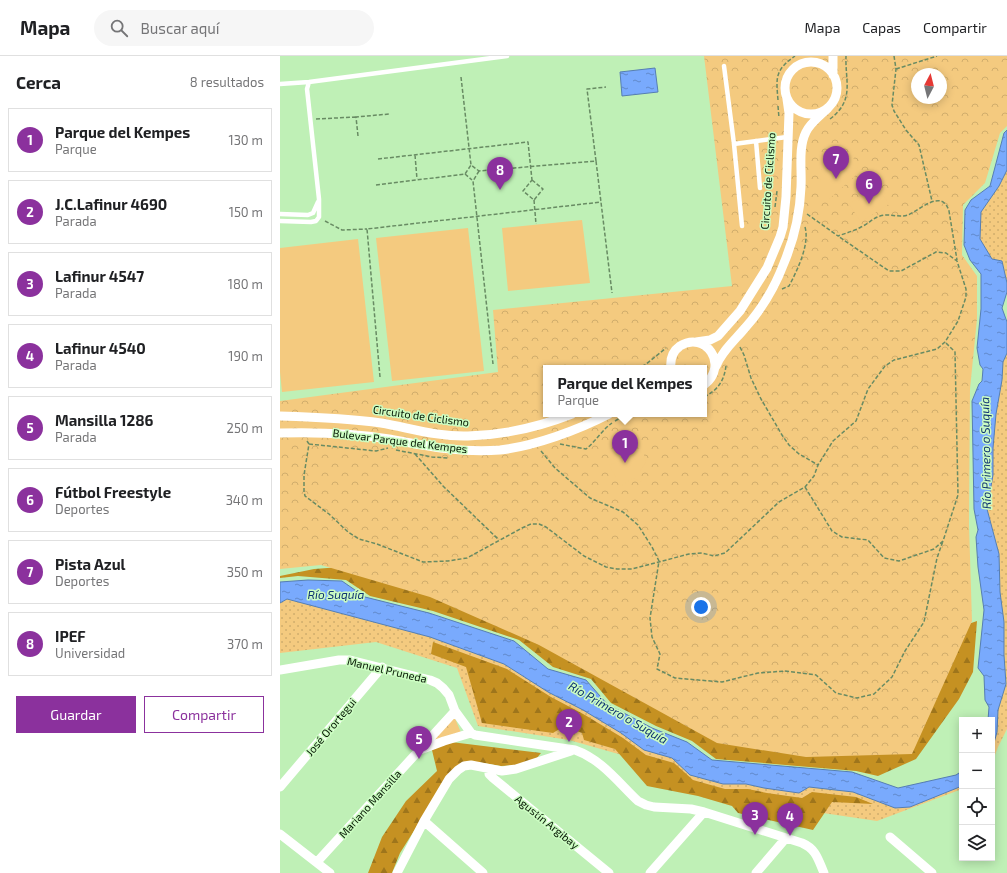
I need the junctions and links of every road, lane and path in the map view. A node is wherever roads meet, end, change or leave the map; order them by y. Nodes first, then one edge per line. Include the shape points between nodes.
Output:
1 (507, 56) edge
2 (810, 56) edge
3 (833, 56) edge
4 (894, 56) edge
5 (937, 56) edge
6 (798, 60) edge
7 (724, 66) dead end
8 (896, 69) junction
9 (834, 75) junction
10 (461, 77) dead end
11 (309, 82) junction
12 (280, 84) edge
13 (606, 87) dead end
14 (787, 99) junction
15 (828, 108) junction
16 (388, 114) dead end
17 (356, 117) junction
18 (779, 119) dead end
19 (310, 120) junction
20 (358, 136) dead end
21 (787, 137) junction
22 (756, 141) junction
23 (734, 144) junction
24 (469, 148) junction
25 (415, 155) junction
26 (378, 159) dead end
27 (596, 161) junction
28 (471, 165) junction
29 (531, 166) junction
30 (479, 171) junction
31 (465, 174) junction
32 (417, 179) junction
33 (532, 180) junction
34 (473, 181) junction
35 (376, 185) dead end
36 (760, 188) dead end
37 (777, 189) dead end
38 (319, 198) junction
39 (534, 200) junction
40 (932, 201) junction
41 (601, 202) junction
42 (535, 210) junction
43 (775, 211) dead end
44 (805, 213) dead end
45 (280, 214) edge
46 (477, 216) junction
47 (319, 217) junction
48 (280, 221) edge
49 (536, 224) dead end
50 (742, 226) dead end
51 (367, 229) junction
52 (838, 236) junction
53 (957, 261) junction
54 (612, 293) dead end
55 (696, 342) junction
56 (945, 342) junction
57 (739, 346) dead end
58 (667, 347) dead end
59 (727, 363) dead end
60 (493, 364) dead end
61 (645, 365) edge
62 (669, 365) edge
63 (716, 366) junction
64 (380, 378) dead end
65 (707, 382) edge
66 (707, 395) edge
67 (280, 416) edge
68 (564, 417) edge
69 (602, 417) edge
70 (280, 433) edge
71 (309, 444) dead end
72 (540, 449) dead end
73 (414, 454) dead end
74 (818, 465) junction
75 (805, 487) junction
76 (499, 540) junction
77 (943, 542) junction
78 (659, 561) junction
79 (382, 668) junction
80 (280, 670) edge
81 (454, 711) junction
82 (471, 734) junction
83 (575, 750) junction
84 (419, 751) junction
85 (489, 769) junction
86 (280, 787) edge
87 (704, 812) junction
88 (424, 821) junction
89 (280, 834) edge
90 (890, 837) dead end
91 (786, 838) junction
92 (317, 862) junction
93 (330, 873) edge
94 (397, 873) edge
95 (483, 873) edge
96 (609, 873) edge
97 (650, 873) edge
98 (756, 873) edge
99 (824, 873) edge
100 (932, 873) edge

1 - 11 lane
2 - 6 street
3 - 9 street
4 - 8 path
5 - 8 path
6 - 9 street via 822,64
6 - 14 street via 786,78 784,89
6 - 18 path, Circuito de Ciclismo via 789,61 776,80
7 - 23 lane
8 - 40 path via 892,105 902,124 919,145
9 - 15 street via 836,93
10 - 24 path
11 - 12 lane
11 - 19 lane via 307,89
13 - 27 path via 588,89
14 - 15 street via 796,110 805,114 820,113
14 - 21 street
15 - 63 street via 807,129 804,137 798,212 791,243 779,276 756,314 726,349
16 - 17 path
17 - 19 path
17 - 20 path
19 - 38 lane
21 - 22 lane
21 - 55 street via 785,213 775,252 755,289 736,316 716,337
22 - 23 lane
22 - 36 lane
23 - 50 lane
24 - 25 path
24 - 28 path
24 - 29 path via 528,142
25 - 26 path
25 - 32 path
27 - 29 path
27 - 41 path
28 - 30 path
28 - 31 path
29 - 30 path
29 - 33 path
30 - 34 path
31 - 32 path
31 - 34 path
32 - 35 path
33 - 39 path via 543,189
33 - 39 path via 523,191
34 - 46 path
37 - 43 path, Circuito de Ciclismo
38 - 45 lane via 313,213
38 - 47 lane
39 - 42 path
40 - 52 path via 907,215 881,215
40 - 53 path via 940,201 948,208
41 - 42 path
41 - 54 path
42 - 46 path
42 - 49 path
44 - 52 path
46 - 51 path
46 - 60 path
47 - 48 lane via 311,222
47 - 51 path via 342,230
51 - 64 path
52 - 53 path via 889,271 901,271 936,252 944,252
53 - 56 path via 966,297 958,321
55 - 62 street via 683,344 678,348 673,353
55 - 63 street via 708,348
56 - 74 path via 937,349 894,360 885,366 868,389 856,421 833,440
56 - 77 path via 955,352 958,495
57 - 74 path via 761,398 789,446
58 - 61 path
59 - 66 path via 720,385
63 - 65 street via 714,374
67 - 68 street, Bulevar Parque del Kempes via 344,418 429,433 467,436 533,428
69 - 70 street, Bulevar Parque del Kempes via 572,431 500,450 453,450 336,432
71 - 76 path via 304,475 305,496 359,539 423,562 467,558
72 - 78 path via 555,468 590,498 623,512 638,526
73 - 76 path
74 - 75 path via 814,476
75 - 77 path via 832,531 842,537 868,540 884,558 900,560 934,549
75 - 78 path via 779,502 725,552 714,556 702,553 689,554
76 - 78 path via 531,524 539,524 584,556 606,567 632,569
77 - 78 path via 937,558 924,622 904,651 892,677 874,694 857,698 836,693 816,675 785,671 758,673 722,682 675,678 658,669 660,654 652,637 650,618
79 - 80 street, Manuel Pruneda via 350,660 339,660
79 - 81 street, Manuel Pruneda via 437,683 449,695
79 - 86 street, José Orortegui
81 - 82 street, Manuel Pruneda
81 - 84 street, Mariano Mansilla
82 - 83 street
82 - 84 street
83 - 85 street via 516,769
83 - 87 street via 597,760 646,806 691,808
84 - 92 street, Mariano Mansilla
85 - 88 street via 471,765 458,770 449,779
85 - 96 street, Agustín Argibay via 493,778
87 - 91 street
87 - 97 street
88 - 94 street
88 - 95 street
89 - 92 street
90 - 100 street
91 - 98 street
91 - 99 street via 810,847
92 - 93 street

